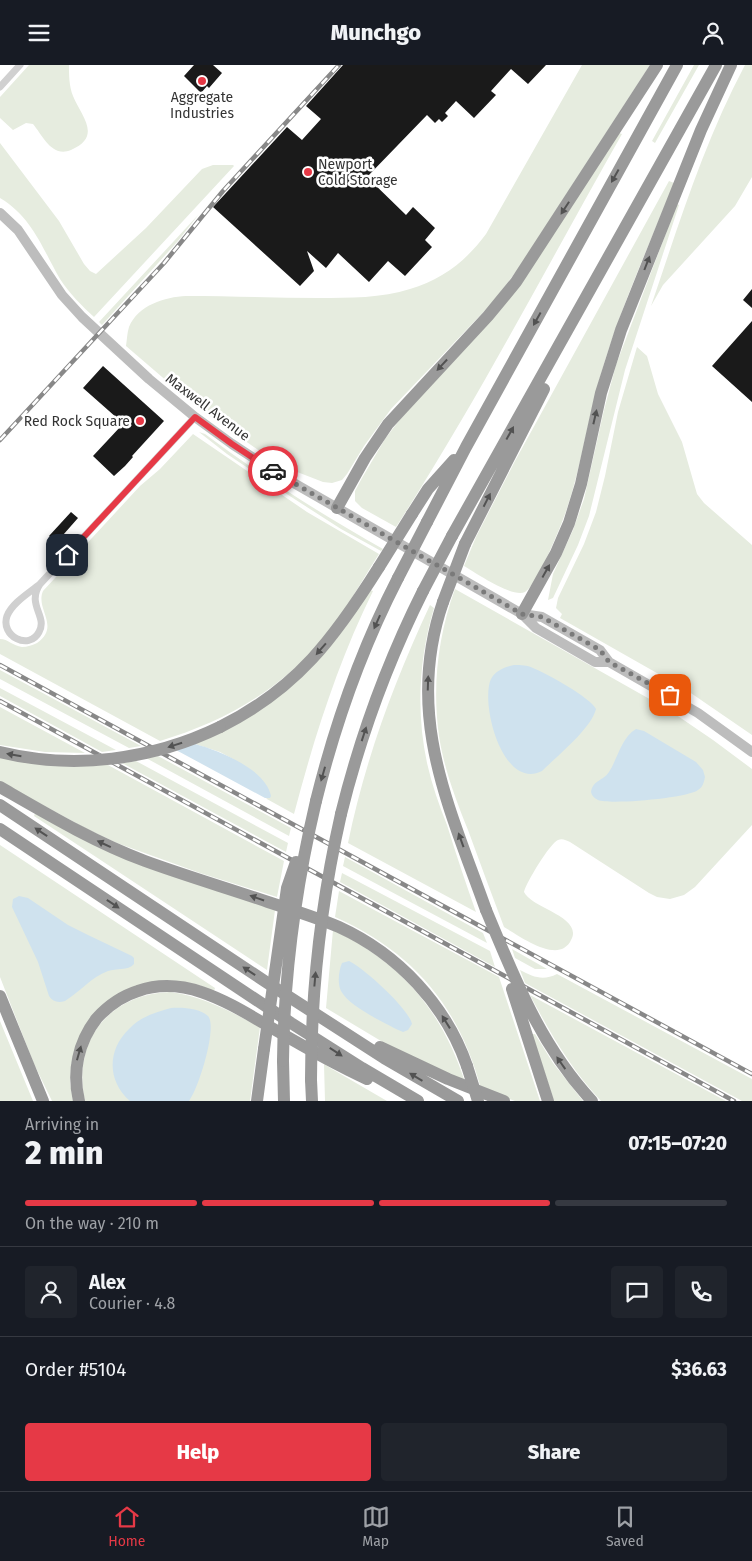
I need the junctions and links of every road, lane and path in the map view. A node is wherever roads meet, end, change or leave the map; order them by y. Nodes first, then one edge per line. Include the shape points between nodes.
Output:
1 (20, 65) edge
2 (657, 65) edge
3 (677, 65) edge
4 (716, 65) edge
5 (732, 65) edge
6 (0, 87) edge
7 (0, 213) edge
8 (591, 289) junction
9 (195, 417) junction
10 (466, 447) junction
11 (337, 508) junction
12 (40, 584) junction
13 (522, 614) junction
14 (0, 752) edge
15 (752, 752) edge
16 (0, 787) edge
17 (316, 801) junction
18 (0, 805) edge
19 (0, 829) edge
20 (486, 910) junction
21 (0, 995) edge
22 (327, 1020) junction
23 (44, 1101) edge
24 (78, 1101) edge
25 (257, 1101) edge
26 (284, 1101) edge
27 (312, 1101) edge
28 (413, 1101) edge
29 (418, 1101) edge
30 (458, 1101) edge
31 (478, 1101) edge
32 (504, 1101) edge
33 (548, 1101) edge
34 (592, 1101) edge

1 - 6 street
2 -> 11 highway via 516,282 388,424
3 -> 10 highway
4 - 8 highway
13 -> 5 highway via 569,523 613,355 660,230
7 - 9 main road, Maxwell Avenue via 18,230 76,311
20 -> 8 highway, bridge via 437,768 428,697 434,631 465,544
27 -> 8 highway, bridge via 313,1004 328,877 341,814 375,702 422,591
9 - 11 main road, Maxwell Avenue via 255,459
9 - 12 street
10 -> 14 highway, bridge via 428,489 340,626 292,679 266,699 220,727 177,745 115,758 56,760
10 -> 17 highway, bridge via 376,624 351,686
11 - 13 main road, Maxwell Avenue
12 - 12 street via 7,615 8,631 16,639 32,639 40,630 41,620 35,601
13 - 15 main road, Maxwell Avenue via 542,617 600,650 609,662 698,713
31 -> 16 highway, bridge via 468,1066 450,1029 424,991 398,965 363,940 316,918 120,851
17 - 25 highway, bridge via 287,889
17 - 26 highway, bridge via 290,940 285,1000
22 -> 18 highway
19 -> 29 highway via 276,1013
20 - 33 highway, bridge
34 -> 20 highway, bridge via 559,1061 540,1031
21 - 23 highway
30 -> 22 highway
22 - 32 highway via 448,1079
24 -> 28 highway via 75,1075 78,1059 96,1019 126,996 141,989 165,985 211,996 335,1064

